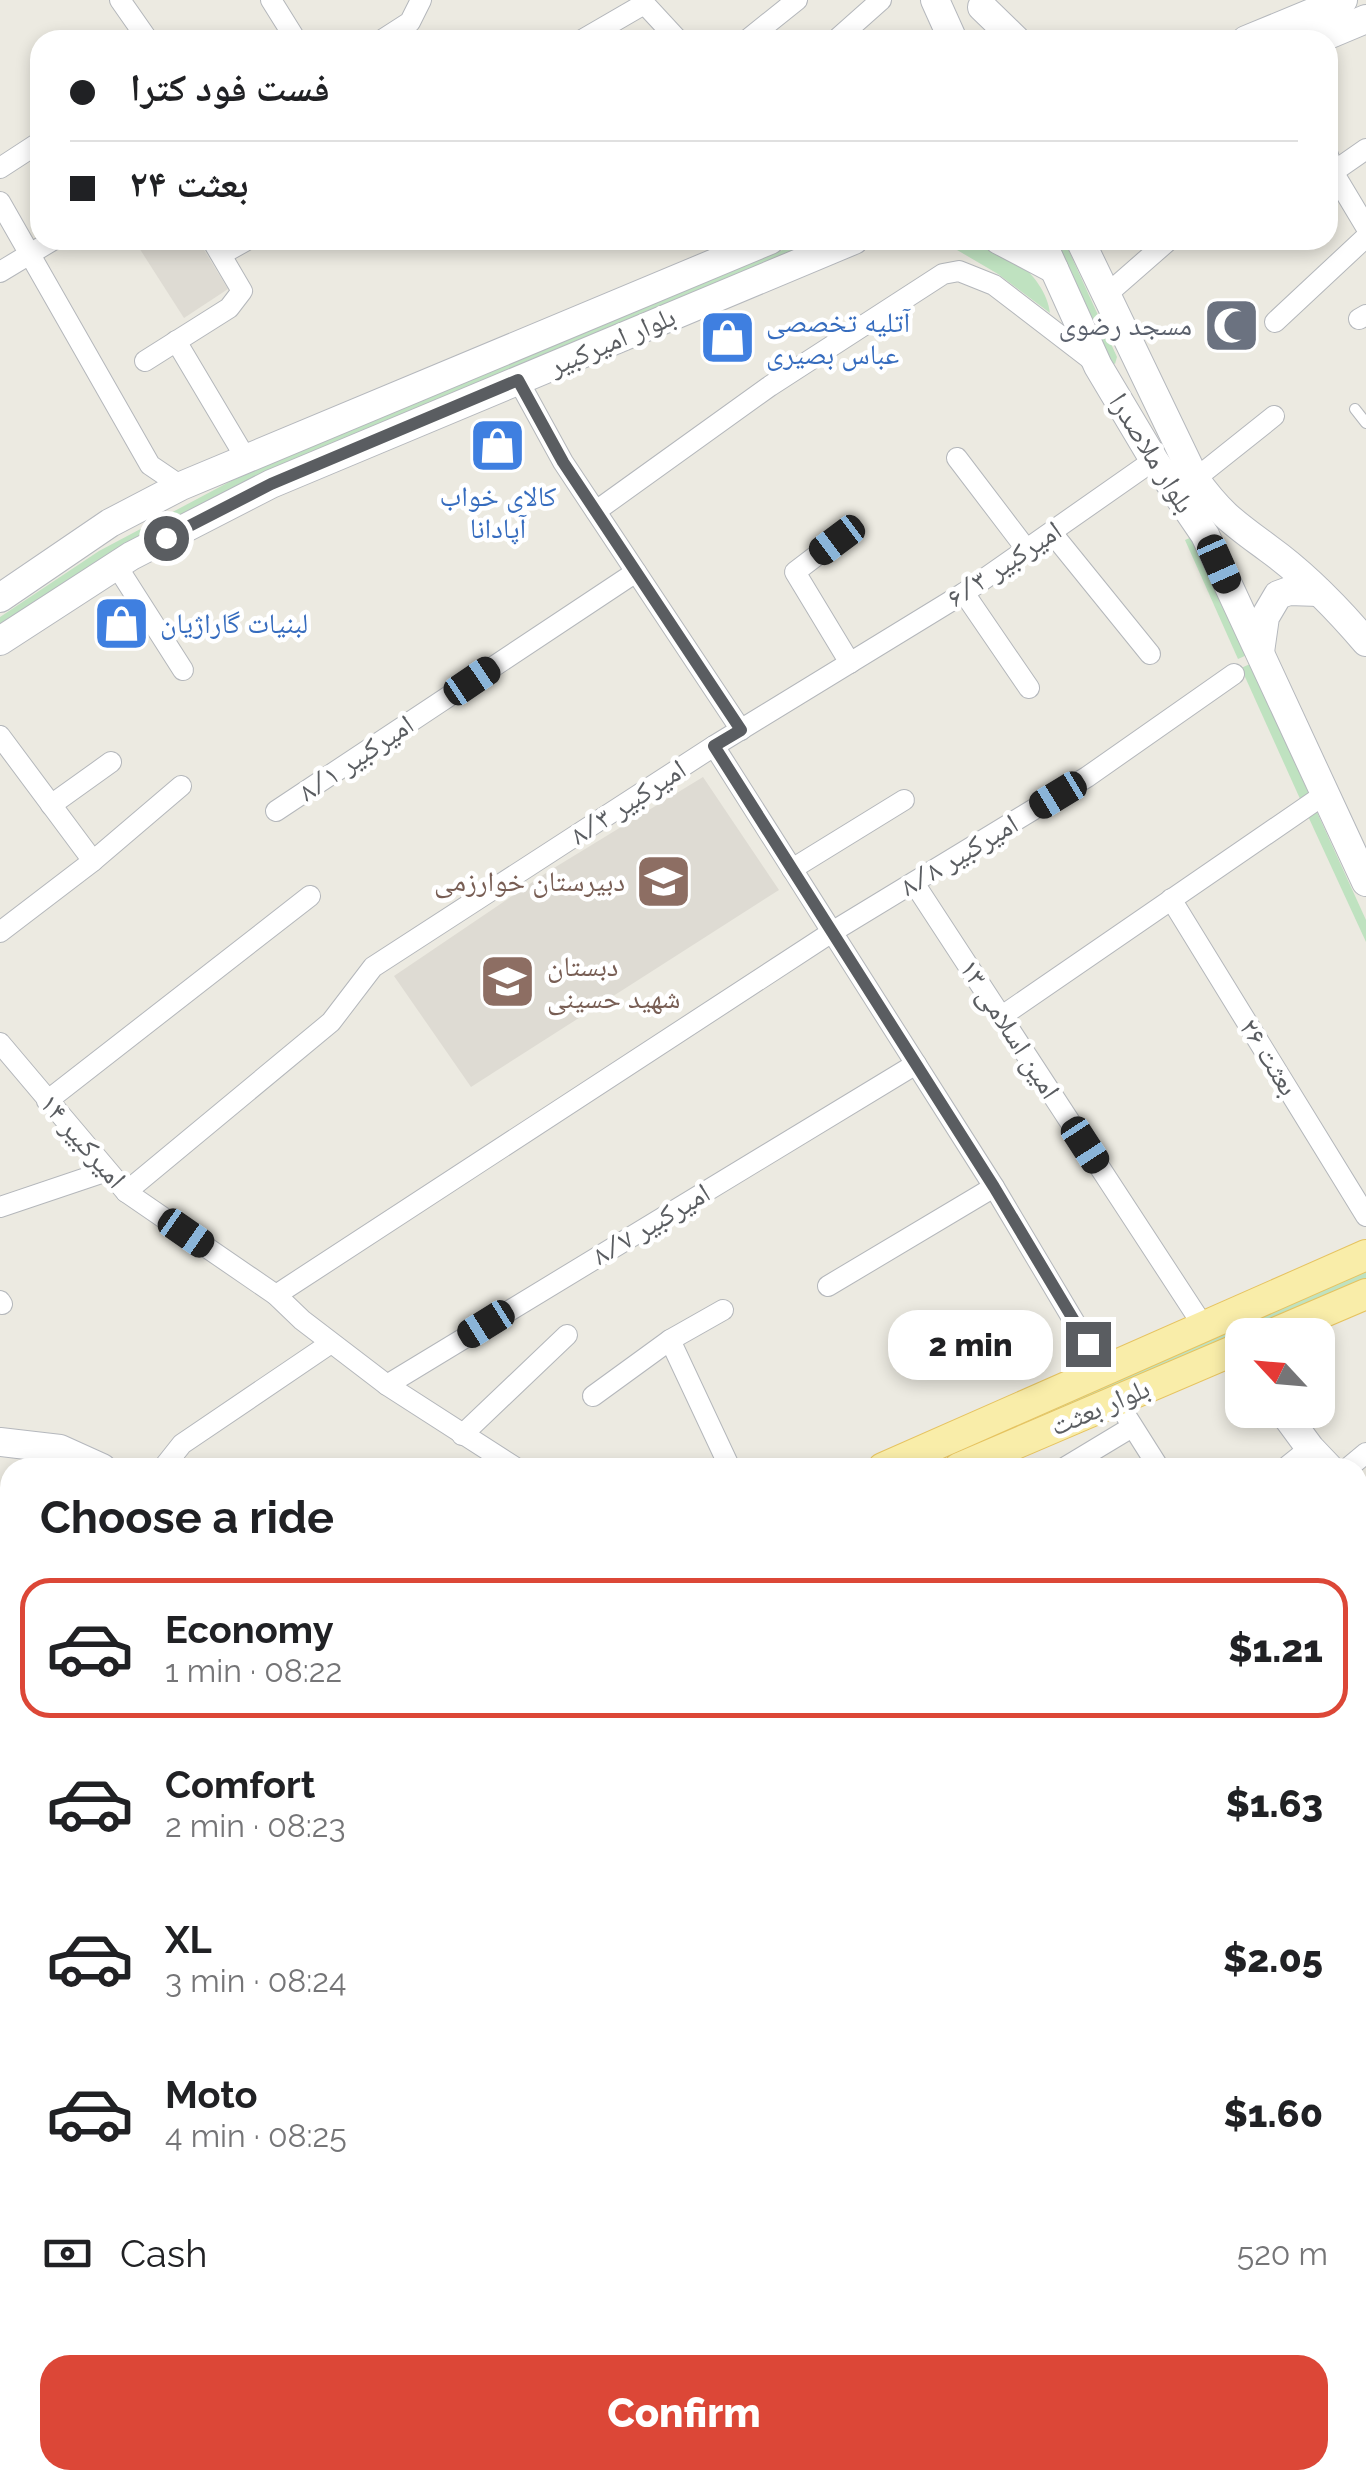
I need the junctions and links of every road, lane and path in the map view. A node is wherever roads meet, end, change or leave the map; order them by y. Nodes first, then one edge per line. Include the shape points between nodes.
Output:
1 (120, 0) edge
2 (271, 0) edge
3 (421, 0) edge
4 (797, 0) edge
5 (881, 0) edge
6 (1342, 0) edge
7 (642, 2) edge
8 (980, 2) edge
9 (1366, 19) edge
10 (946, 25) edge
11 (141, 30) edge
12 (290, 30) edge
13 (398, 30) edge
14 (598, 30) edge
15 (669, 30) edge
16 (760, 30) edge
17 (847, 30) edge
18 (992, 30) edge
19 (1007, 30) edge
20 (1293, 30) edge
21 (1338, 31) edge
22 (30, 148) edge
23 (1366, 149) edge
24 (1338, 161) edge
25 (0, 168) edge
26 (1338, 178) edge
27 (0, 202) edge
28 (1366, 228) edge
29 (1366, 236) edge
30 (36, 250) edge
31 (219, 250) edge
32 (746, 250) edge
33 (761, 250) edge
34 (830, 250) edge
35 (1018, 250) edge
36 (1045, 250) edge
37 (1086, 250) edge
38 (1158, 250) edge
39 (30, 254) junction
40 (1054, 269) junction
41 (0, 272) edge
42 (760, 279) junction
43 (1105, 296) junction
44 (1276, 322) dead end
45 (176, 342) junction
46 (145, 361) dead end
47 (1098, 366) junction
48 (518, 380) junction
49 (1355, 409) dead end
50 (1274, 416) dead end
51 (1366, 423) edge
52 (245, 457) junction
53 (957, 458) dead end
54 (1154, 460) junction
55 (1195, 478) junction
56 (180, 486) junction
57 (596, 511) junction
58 (1052, 532) junction
59 (837, 540) dead end
60 (1027, 550) junction
61 (116, 566) junction
62 (636, 572) junction
63 (1319, 592) junction
64 (964, 593) junction
65 (1, 596) edge
66 (1361, 627) edge
67 (0, 641) edge
68 (1150, 654) dead end
69 (1260, 654) junction
70 (850, 663) junction
71 (183, 670) dead end
72 (1234, 674) dead end
73 (1029, 688) dead end
74 (741, 730) junction
75 (0, 736) edge
76 (714, 746) junction
77 (111, 762) dead end
78 (181, 786) dead end
79 (1326, 794) junction
80 (904, 800) dead end
81 (51, 804) junction
82 (276, 812) dead end
83 (94, 861) junction
84 (792, 869) junction
85 (914, 882) junction
86 (1366, 882) edge
87 (310, 896) dead end
88 (1172, 898) junction
89 (0, 932) edge
90 (832, 932) junction
91 (1002, 1016) junction
92 (0, 1042) edge
93 (916, 1064) junction
94 (47, 1101) junction
95 (108, 1170) junction
96 (994, 1187) junction
97 (126, 1192) junction
98 (0, 1208) edge
99 (1365, 1214) edge
100 (1366, 1255) edge
101 (828, 1286) dead end
102 (1366, 1294) edge
103 (276, 1295) junction
104 (723, 1310) dead end
105 (1310, 1318) edge
106 (1204, 1328) junction
107 (567, 1335) dead end
108 (670, 1340) junction
109 (331, 1343) junction
110 (1225, 1357) edge
111 (1103, 1370) junction
112 (386, 1385) junction
113 (593, 1396) dead end
114 (1116, 1400) junction
115 (1132, 1427) junction
116 (1296, 1428) edge
117 (462, 1435) junction
118 (0, 1442) edge
119 (80, 1458) edge
120 (171, 1458) edge
121 (500, 1458) edge
122 (725, 1458) edge
123 (905, 1458) edge
124 (981, 1458) edge
125 (1081, 1458) edge
126 (1152, 1458) edge
127 (1320, 1458) edge

1 - 11 street
2 - 12 street
3 - 13 street
4 - 16 street
5 - 17 street
6 - 20 main road
7 - 14 street
7 - 15 street
8 - 10 main road
8 - 18 main road
8 - 19 main road
9 - 21 main road
22 - 25 street
23 - 24 street
26 - 28 street
27 - 39 street
29 - 44 street
30 - 39 street
31 - 45 street via 242,291
32 - 52 main road, بلوار امیرکبیر
33 - 42 main road
34 - 42 main road, بلوار امیرکبیر
35 - 40 main road
36 - 40 main road, بلوار ملاصدرا
37 - 43 main road, بلوار ملاصدرا
38 - 43 street
39 - 41 street
39 - 56 street via 150,465
40 - 47 main road, بلوار ملاصدرا
42 - 48 main road, بلوار امیرکبیر
43 - 55 main road, بلوار ملاصدرا
45 - 46 street
45 - 52 street
47 - 54 main road, بلوار ملاصدرا
47 - 57 street via 994,286 960,271 943,274 770,386
48 - 57 street
48 - 61 main road, بلوار امیرکبیر via 271,484
49 - 51 lane
50 - 55 street
52 - 56 main road, بلوار امیرکبیر
53 - 60 street
54 - 58 street, امیرکبیر ۶/۳
54 - 69 main road, بلوار ملاصدرا via 1205,535
55 - 63 main road, بلوار ملاصدرا via 1240,531
56 - 65 main road, بلوار امیرکبیر via 110,522
57 - 62 street
58 - 60 street, امیرکبیر ۶/۳
58 - 68 street
59 - 70 street via 794,572
60 - 64 street, امیرکبیر ۶/۳
61 - 67 main road, بلوار امیرکبیر
61 - 71 street
62 - 74 street
62 - 82 street, امیرکبیر ۸/۱
63 - 66 main road, بلوار ملاصدرا
63 - 69 main road via 1278,594 1265,617
64 - 70 street, امیرکبیر ۶/۳
64 - 73 street
69 - 79 main road, بلوار ملاصدرا
70 - 74 street, امیرکبیر ۶/۳
72 - 85 street, امیرکبیر ۸/۸ via 1087,777
74 - 76 street, امیرکبیر ۸/۳
75 - 81 street
76 - 84 street
76 - 97 street, امیرکبیر ۸/۳ via 373,967 331,1022
77 - 81 street
78 - 83 street
79 - 86 main road, بلوار ملاصدرا
79 - 88 street
80 - 84 street
81 - 83 street
83 - 89 street
84 - 90 street
85 - 90 street, امیرکبیر ۸/۸
85 - 91 street, امین اسلامی ۱۳
87 - 94 street
88 - 91 street
88 - 99 street, بعثت ۲۶
90 - 93 street
90 - 103 street, امیرکبیر ۸/۸
91 - 106 street, امین اسلامی ۱۳
92 - 94 street, امیرکبیر ۱۴
93 - 96 street
93 - 112 street, امیرکبیر ۸/۷
94 - 95 street, امیرکبیر ۱۴
95 - 97 street, امیرکبیر ۱۴
95 - 98 street
96 - 101 street
96 - 111 street
97 - 103 street, امیرکبیر ۱۴
100 - 106 main road, بلوار بعثت
102 - 105 main road
103 - 109 street, امیرکبیر ۱۴
104 - 108 street
106 - 111 main road, بلوار بعثت
107 - 117 street
108 - 113 street
108 - 122 street
109 - 112 street, امیرکبیر ۱۴
109 - 120 street
110 - 114 main road, بلوار بعثت
111 - 123 main road, بلوار بعثت
112 - 117 street, امیرکبیر ۱۴
114 - 115 street
114 - 124 main road, بلوار بعثت
115 - 125 street
115 - 126 street
116 - 127 main road
117 - 121 street, امیرکبیر ۱۴
118 - 119 main road

